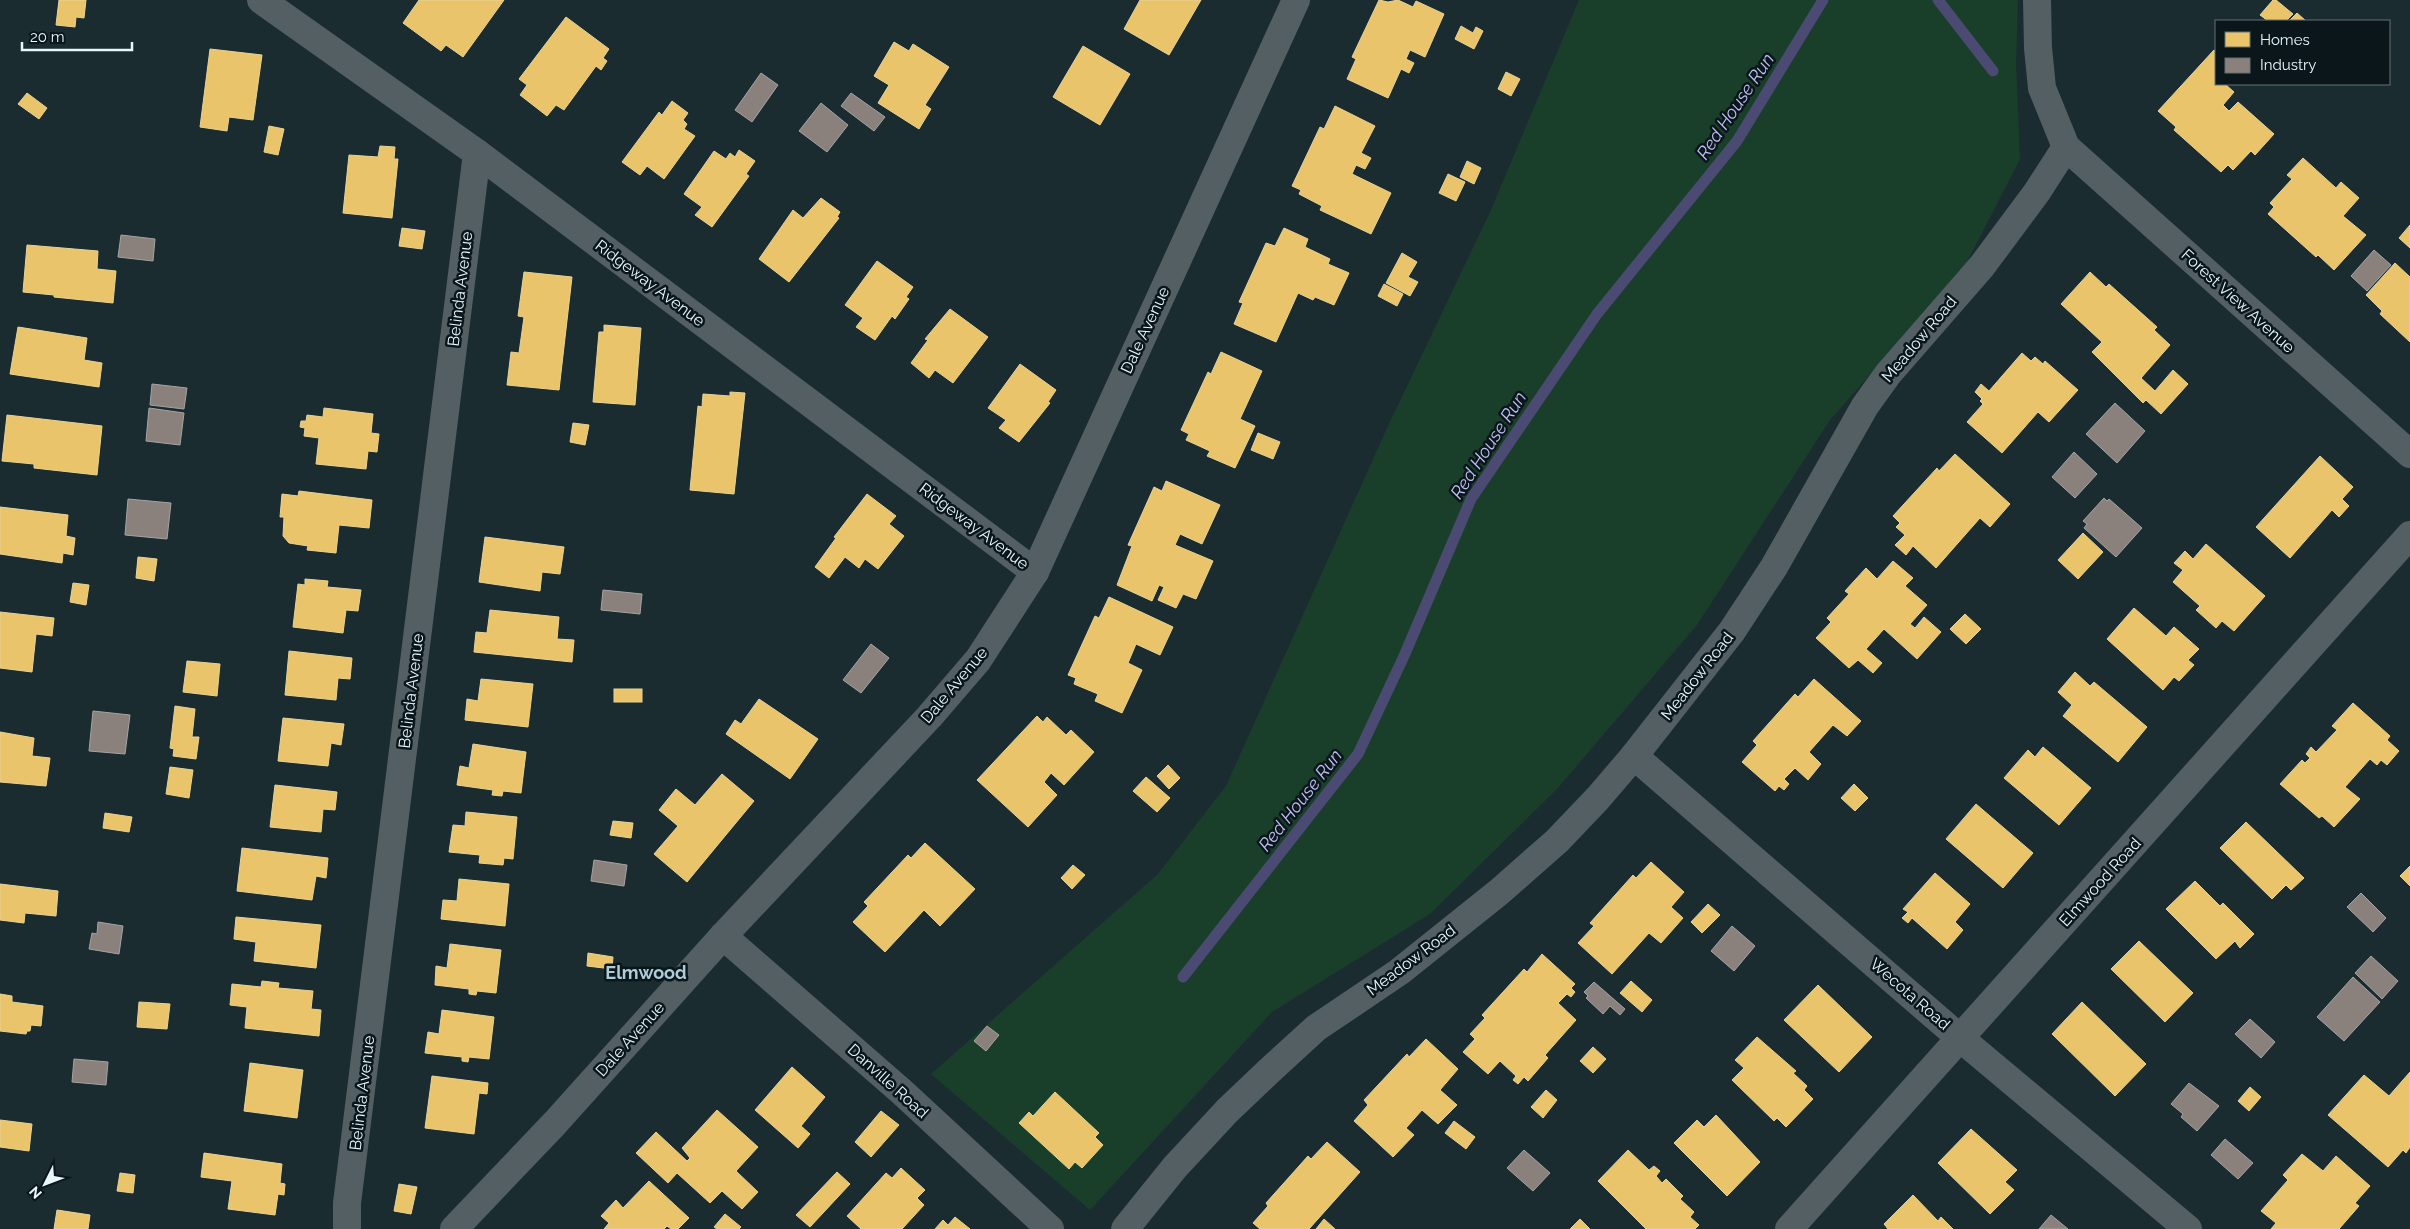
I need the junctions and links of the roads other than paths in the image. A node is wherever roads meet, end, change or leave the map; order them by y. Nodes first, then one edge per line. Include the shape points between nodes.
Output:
1 (260, 0) edge
2 (1296, 0) edge
3 (2037, 0) edge
4 (2066, 148) junction
5 (477, 153) junction
6 (2410, 454) edge
7 (2410, 535) edge
8 (1035, 572) junction
9 (1634, 756) junction
10 (723, 936) junction
11 (1960, 1038) junction
12 (347, 1229) edge
13 (454, 1229) edge
14 (1050, 1229) edge
15 (1125, 1229) edge
16 (1789, 1229) edge
17 (2188, 1229) edge

1 - 5 street, Ridgeway Avenue
2 - 8 street, Dale Avenue
3 - 4 street via 2042,88
4 - 6 street, Forest View Avenue
4 - 9 street, Meadow Road via 2038,192 1982,266 1888,374 1865,406 1774,567 1732,631
5 - 8 street, Ridgeway Avenue
5 - 12 street, Belinda Avenue via 347,1203
7 - 11 street, Elmwood Road
8 - 10 street, Dale Avenue via 978,660 929,717
9 - 11 street, Wecota Road
9 - 15 street, Meadow Road via 1557,840 1499,892 1399,972 1316,1028 1227,1111
10 - 13 street, Dale Avenue via 555,1123
10 - 14 street, Danville Road via 902,1092
11 - 16 street, Elmwood Road
11 - 17 street, Wecota Road

